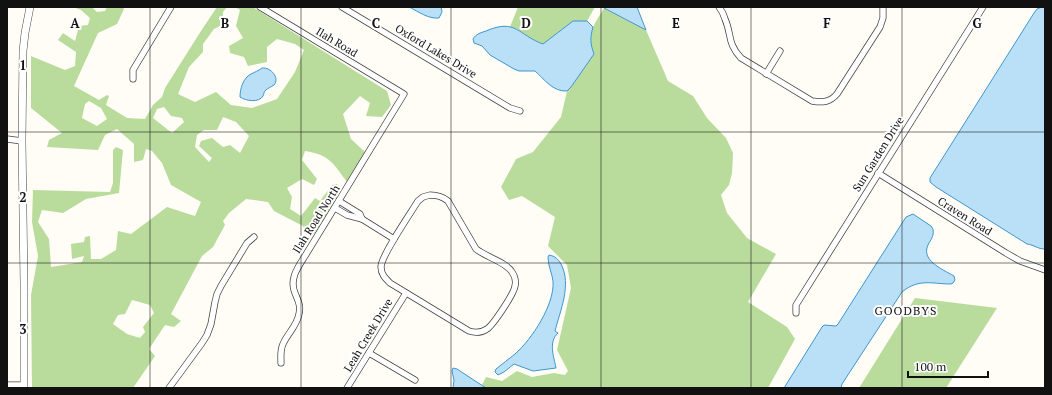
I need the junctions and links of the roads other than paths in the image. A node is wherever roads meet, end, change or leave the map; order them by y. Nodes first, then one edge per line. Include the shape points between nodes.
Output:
1 (30, 7) edge
2 (171, 7) edge
3 (260, 7) edge
4 (342, 7) edge
5 (719, 7) edge
6 (883, 7) edge
7 (982, 7) edge
8 (352, 10) edge
9 (780, 51) dead end
10 (766, 74) junction
11 (134, 79) dead end
12 (404, 94) joint
13 (520, 110) dead end
14 (7, 139) edge
15 (22, 141) junction
16 (878, 173) junction
17 (339, 201) junction
18 (335, 208) junction
19 (362, 219) junction
20 (254, 237) dead end
21 (394, 239) junction
22 (1045, 270) edge
23 (406, 293) junction
24 (796, 313) dead end
25 (369, 353) junction
26 (281, 363) dead end
27 (415, 380) dead end
28 (7, 385) edge
29 (24, 387) edge
30 (169, 388) edge
31 (347, 388) edge

1 - 15 street via 23,51
2 - 11 street via 132,70
3 - 12 street, Ilah Road
4 - 8 street, Oxford Lakes Drive
5 - 10 street via 726,19 736,54
6 - 10 street via 880,27 837,94 828,101 812,101
7 - 16 street, Sun Garden Drive
8 - 13 street, Oxford Lakes Drive via 510,108
9 - 10 street
12 - 17 street, Ilah Road North
14 - 15 street
15 - 29 street
16 - 22 street, Craven Road via 1020,261
16 - 24 street, Sun Garden Drive via 796,305
17 - 18 street, Ilah Road North
17 - 19 street via 360,214
18 - 19 street
18 - 26 street, Ilah Road North via 293,278 294,293 300,309 297,322 282,345
19 - 21 street
20 - 30 street via 247,243 219,290 207,335
21 - 23 street via 381,262 382,274 390,283
21 - 23 street via 418,201 430,195 443,197 448,201 476,249 512,271 516,285 493,324 488,329 476,333
23 - 25 street, Leah Creek Drive
25 - 27 street
25 - 31 street, Leah Creek Drive
28 - 29 street

